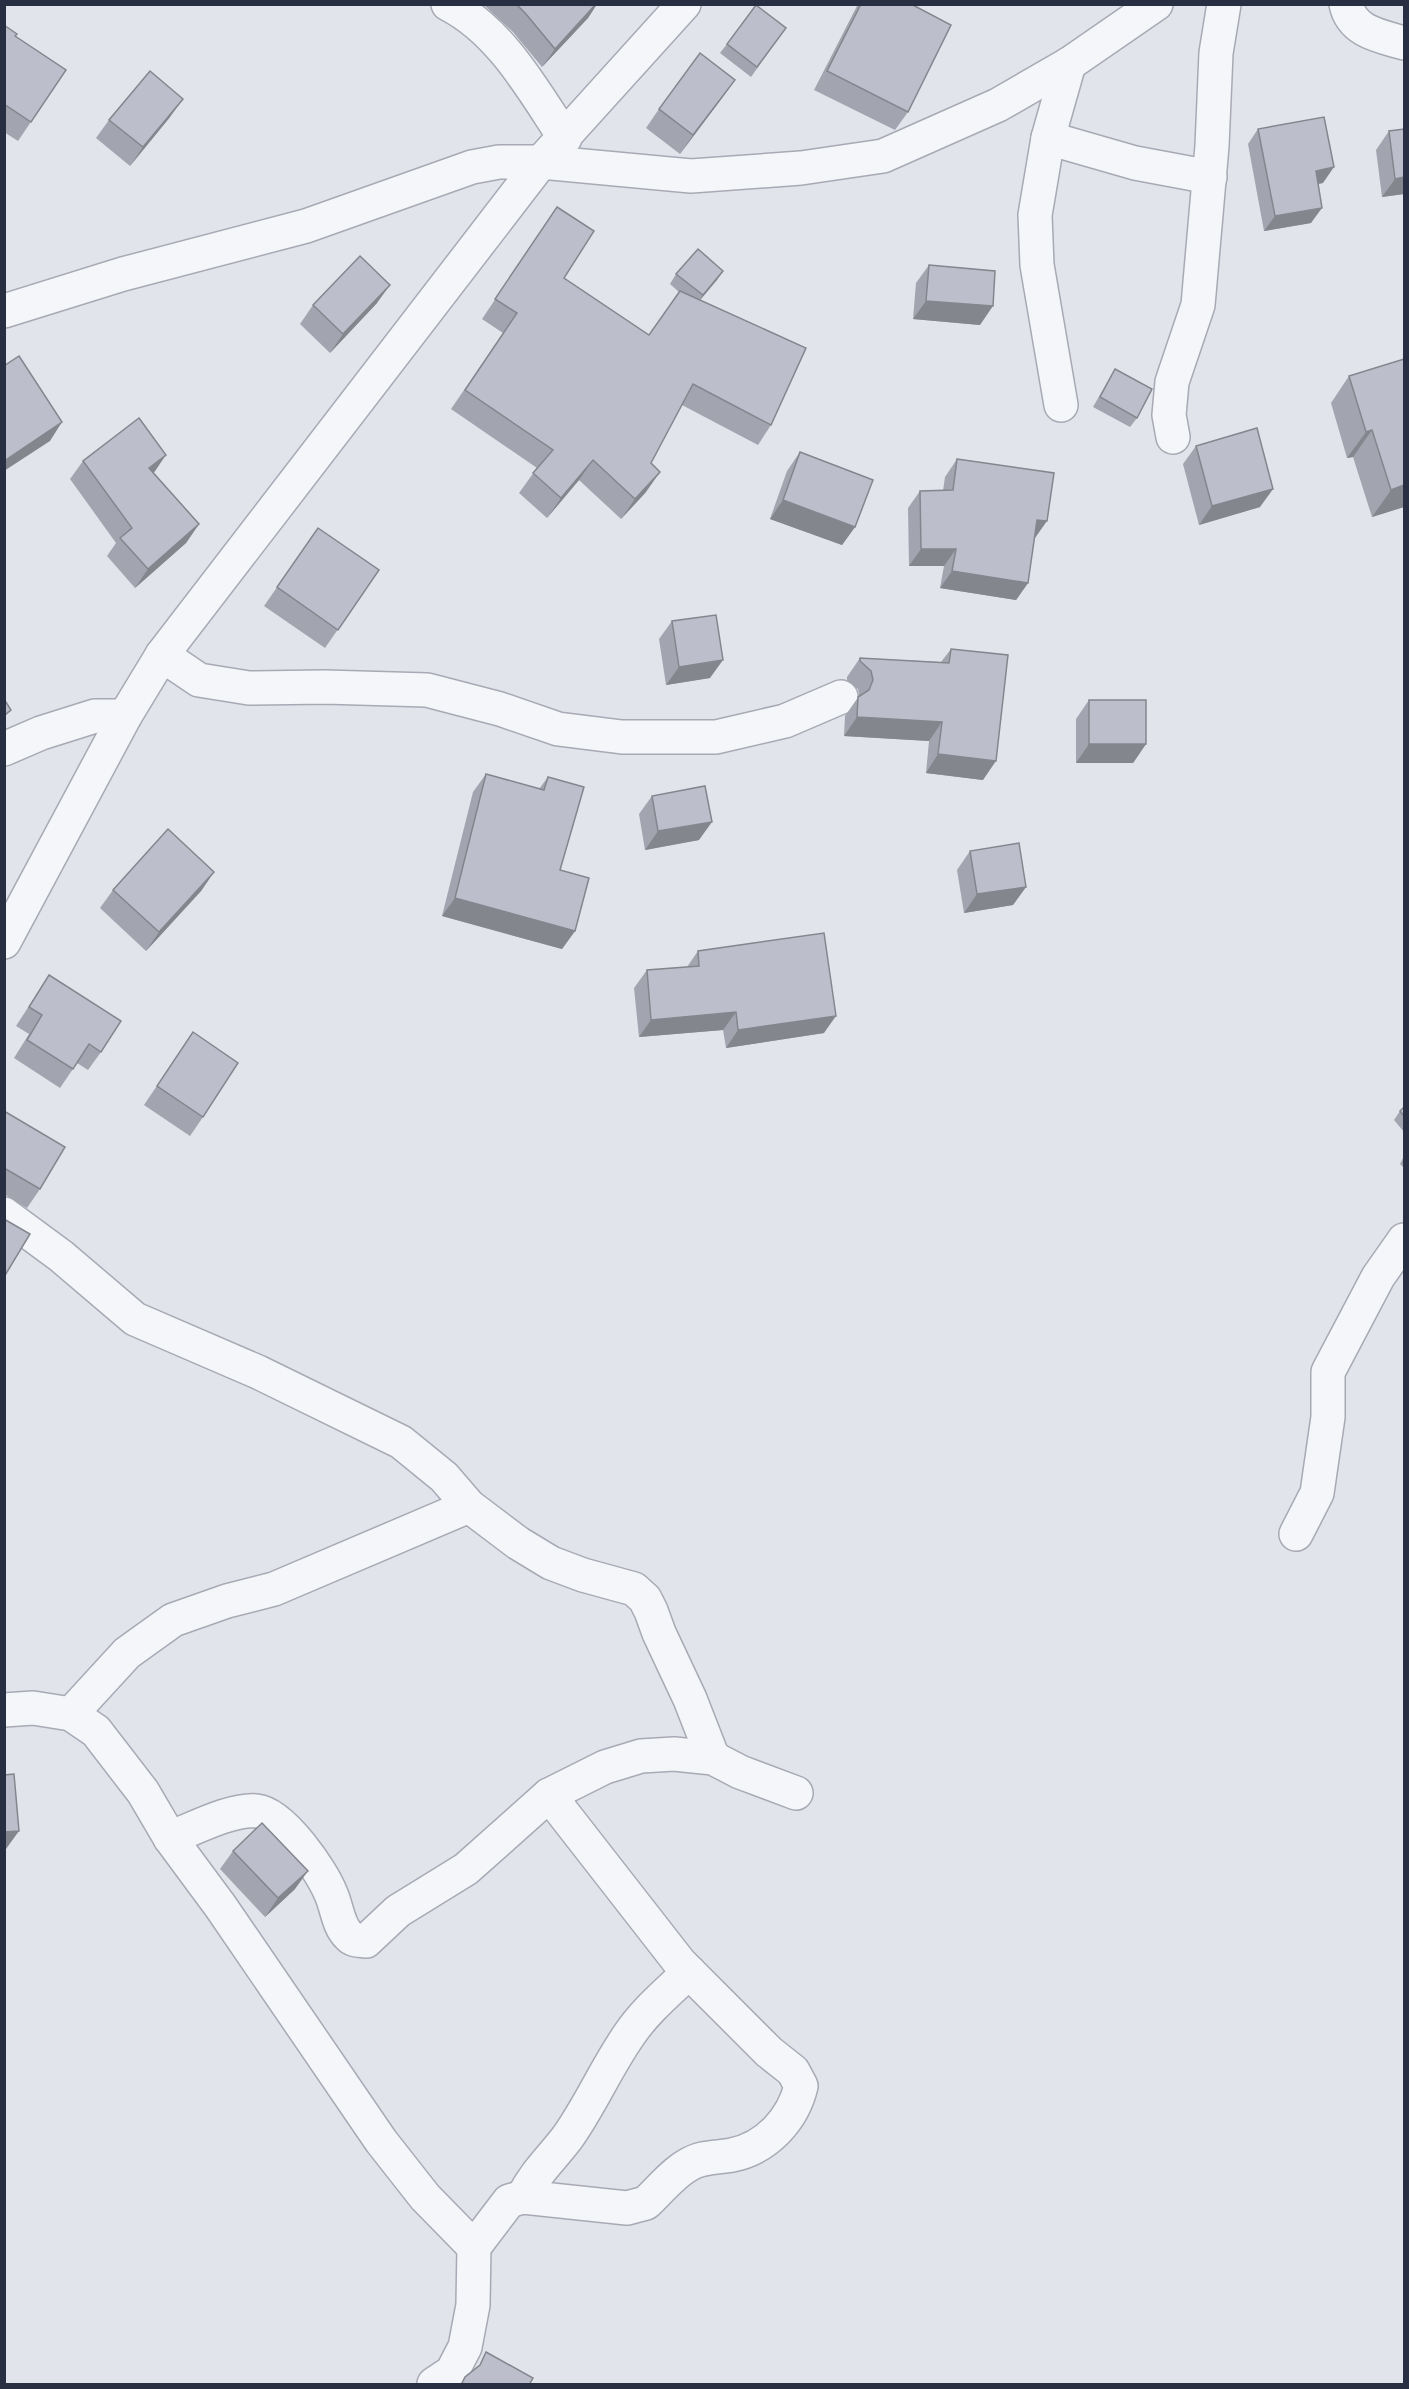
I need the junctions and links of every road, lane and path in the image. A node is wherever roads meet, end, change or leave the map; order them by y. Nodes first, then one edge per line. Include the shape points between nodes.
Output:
1 (448, 4) edge
2 (684, 4) edge
3 (1156, 4) edge
4 (1224, 4) edge
5 (1346, 4) edge
6 (1404, 42) edge
7 (1069, 64) junction
8 (565, 138) junction
9 (1048, 138) junction
10 (541, 162) junction
11 (1210, 177) junction
12 (4, 311) edge
13 (1062, 405) dead end
14 (1173, 437) dead end
15 (162, 655) junction
16 (841, 697) dead end
17 (124, 716) junction
18 (4, 749) edge
19 (4, 942) edge
20 (4, 1214) edge
21 (1404, 1240) edge
22 (469, 1506) junction
23 (1296, 1534) dead end
24 (4, 1710) edge
25 (71, 1714) junction
26 (713, 1758) junction
27 (796, 1793) dead end
28 (549, 1795) junction
29 (170, 1838) junction
30 (689, 1972) junction
31 (523, 2197) junction
32 (474, 2247) junction
33 (434, 2385) edge

1 - 8 street via 488,34 518,67
2 - 8 street
3 - 7 street
4 - 11 street via 1216,53
5 - 6 street via 1352,20 1361,29
7 - 9 street
7 - 10 street via 998,105 883,156 801,168 691,176
8 - 10 street
9 - 11 street via 1135,164
9 - 13 street via 1035,215 1037,265
10 - 12 street via 499,162 472,167 306,226 123,274
10 - 15 street
11 - 14 street via 1198,305 1172,382 1169,415
15 - 16 street via 199,680 249,688 427,690 558,729 622,737 716,737 785,721
15 - 17 street
17 - 18 street via 95,716
17 - 19 street
20 - 22 street via 135,1319 258,1372 401,1442 444,1478
21 - 23 street via 1378,1277 1328,1372 1328,1417 1317,1493
22 - 25 street via 274,1589 173,1620 127,1653
22 - 26 street via 551,1563 634,1589 645,1599
24 - 25 street via 33,1708
25 - 29 street via 96,1731 115,1753
26 - 27 street
26 - 28 street via 640,1756 605,1767
28 - 29 street via 466,1869 398,1911 366,1941 348,1936 331,1892 298,1841 272,1816 258,1811 242,1812
28 - 30 street
29 - 32 street via 381,2141 425,2198
30 - 31 street via 629,2034 566,2139 533,2177
30 - 31 street via 793,2071 801,2086 797,2102 780,2127 756,2147 687,2165 639,2206
31 - 32 street via 509,2201
32 - 33 street via 473,2305 465,2347 452,2372

